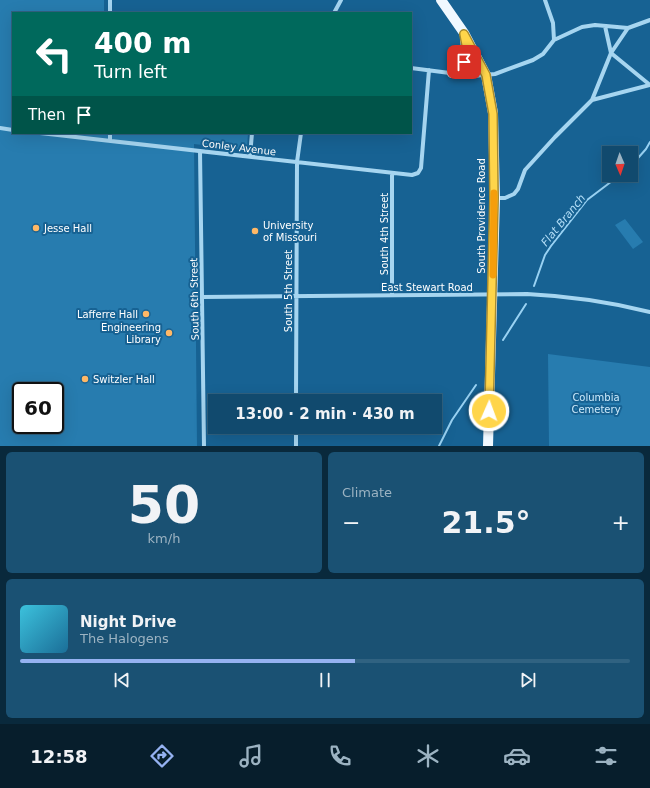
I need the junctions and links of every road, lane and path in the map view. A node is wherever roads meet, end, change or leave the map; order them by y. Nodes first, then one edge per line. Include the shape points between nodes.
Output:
1 (110, 0) edge
2 (341, 0) edge
3 (441, 0) edge
4 (545, 0) edge
5 (110, 12) edge
6 (335, 12) edge
7 (650, 20) edge
8 (605, 26) junction
9 (628, 28) junction
10 (464, 34) junction
11 (554, 40) junction
12 (610, 53) junction
13 (412, 68) edge
14 (429, 70) junction
15 (452, 73) junction
16 (486, 75) junction
17 (650, 85) edge
18 (592, 100) junction
19 (0, 128) edge
20 (12, 130) edge
21 (49, 134) edge
22 (110, 134) edge
23 (252, 134) edge
24 (300, 134) edge
25 (110, 141) junction
26 (200, 151) junction
27 (250, 156) junction
28 (297, 162) junction
29 (392, 173) junction
30 (494, 198) junction
31 (492, 294) junction
32 (392, 295) junction
33 (202, 297) junction
34 (296, 297) junction
35 (650, 312) edge
36 (296, 394) edge
37 (296, 434) edge
38 (204, 446) edge
39 (296, 446) edge
40 (488, 446) edge

1 - 5 street
2 - 6 street
3 - 10 main road, South Providence Road
4 - 11 street via 553,23
7 - 9 street
8 - 9 street
8 - 11 street via 582,27
8 - 12 street
9 - 12 street
10 - 15 main road via 467,50 464,62
10 - 16 main road, South Providence Road
11 - 16 street via 543,54 533,60
12 - 17 street
12 - 18 street
13 - 14 street
14 - 15 street
14 - 29 street, Conley Avenue via 421,168 418,173 412,175
15 - 16 street
16 - 30 main road, South Providence Road via 493,114
17 - 18 street
18 - 30 street via 525,170 514,194 505,198
19 - 20 street
21 - 25 street, Conley Avenue
22 - 25 street
23 - 27 street
24 - 28 street, South 5th Street
25 - 26 street, Conley Avenue
26 - 27 street, Conley Avenue
26 - 33 street, South 6th Street
27 - 28 street, Conley Avenue
28 - 29 street, Conley Avenue
28 - 34 street, South 5th Street
29 - 32 street, South 4th Street
30 - 31 main road, South Providence Road
31 - 32 street, East Stewart Road
31 - 35 street, East Stewart Road via 549,295 621,305
31 - 40 main road, South Providence Road
32 - 34 street, East Stewart Road
33 - 34 street, East Stewart Road
33 - 38 street, South 6th Street
34 - 36 street, South 5th Street
37 - 39 street

